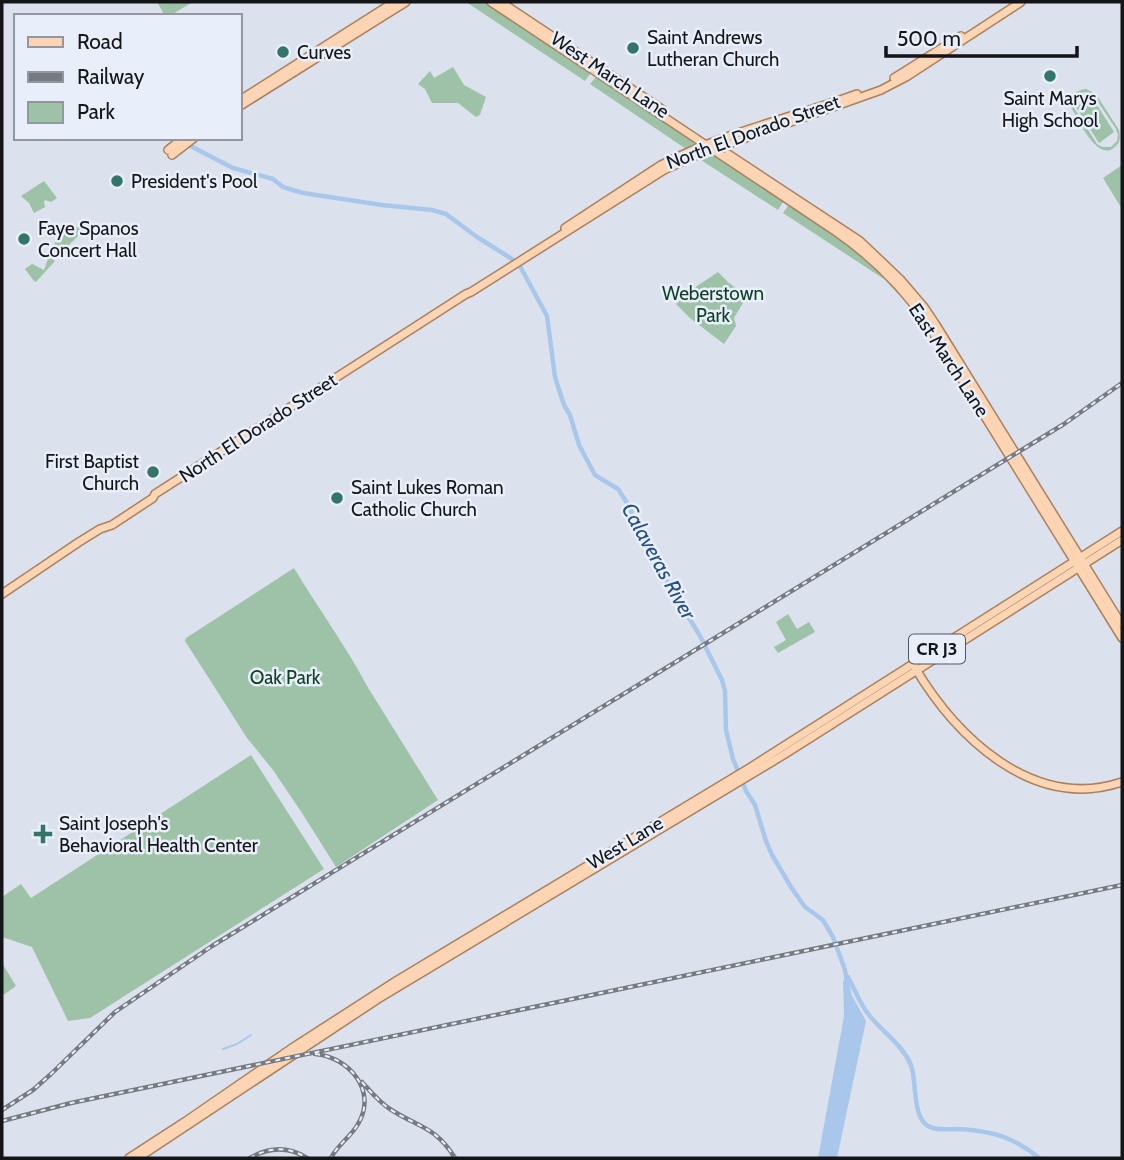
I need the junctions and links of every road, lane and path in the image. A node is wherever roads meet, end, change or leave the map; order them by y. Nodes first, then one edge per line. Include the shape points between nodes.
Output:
1 (394, 2) edge
2 (406, 2) edge
3 (491, 2) edge
4 (501, 2) edge
5 (1021, 2) edge
6 (1013, 7) junction
7 (355, 26) junction
8 (347, 38) junction
9 (285, 72) junction
10 (275, 84) junction
11 (242, 99) edge
12 (242, 105) edge
13 (741, 139) junction
14 (181, 140) edge
15 (191, 140) edge
16 (713, 147) junction
17 (747, 166) junction
18 (1122, 531) edge
19 (1122, 540) edge
20 (1079, 563) junction
21 (2, 594) edge
22 (1122, 625) edge
23 (1122, 638) edge
24 (915, 667) junction
25 (1122, 782) edge
26 (721, 789) junction
27 (700, 798) junction
28 (680, 810) junction
29 (690, 810) junction
30 (667, 824) junction
31 (129, 1158) edge
32 (138, 1158) edge

1 - 7 main road
2 - 8 main road
3 - 16 main road, West March Lane
4 - 16 main road, West March Lane
5 - 6 main road, North El Dorado Street
6 - 13 main road, North El Dorado Street via 881,90
6 - 16 main road, North El Dorado Street via 881,85
7 - 8 main road
7 - 9 main road
8 - 10 main road
9 - 10 main road
9 - 11 main road
10 - 12 main road
13 - 16 main road, North El Dorado Street
13 - 17 main road via 730,149
14 - 15 main road via 170,153
16 - 17 main road, East March Lane
16 - 20 main road, East March Lane via 850,242 907,296
16 - 21 main road, North El Dorado Street via 661,165
17 - 20 main road, East March Lane via 860,241 911,292 936,325
18 - 20 main road, West Lane / CR J3
19 - 20 main road, West Lane / CR J3
20 - 22 main road, East March Lane
20 - 23 main road, East March Lane
20 - 24 main road, West Lane / CR J3
24 - 25 main road via 961,729 1021,774 1071,789
24 - 26 main road, West Lane / CR J3
26 - 27 main road, West Lane / CR J3
26 - 29 main road, West Lane / CR J3
27 - 28 main road, West Lane / CR J3
27 - 29 main road
28 - 30 main road
28 - 31 main road, West Lane / CR J3 via 396,981
29 - 30 main road, West Lane / CR J3
30 - 32 main road, West Lane / CR J3 via 378,999

